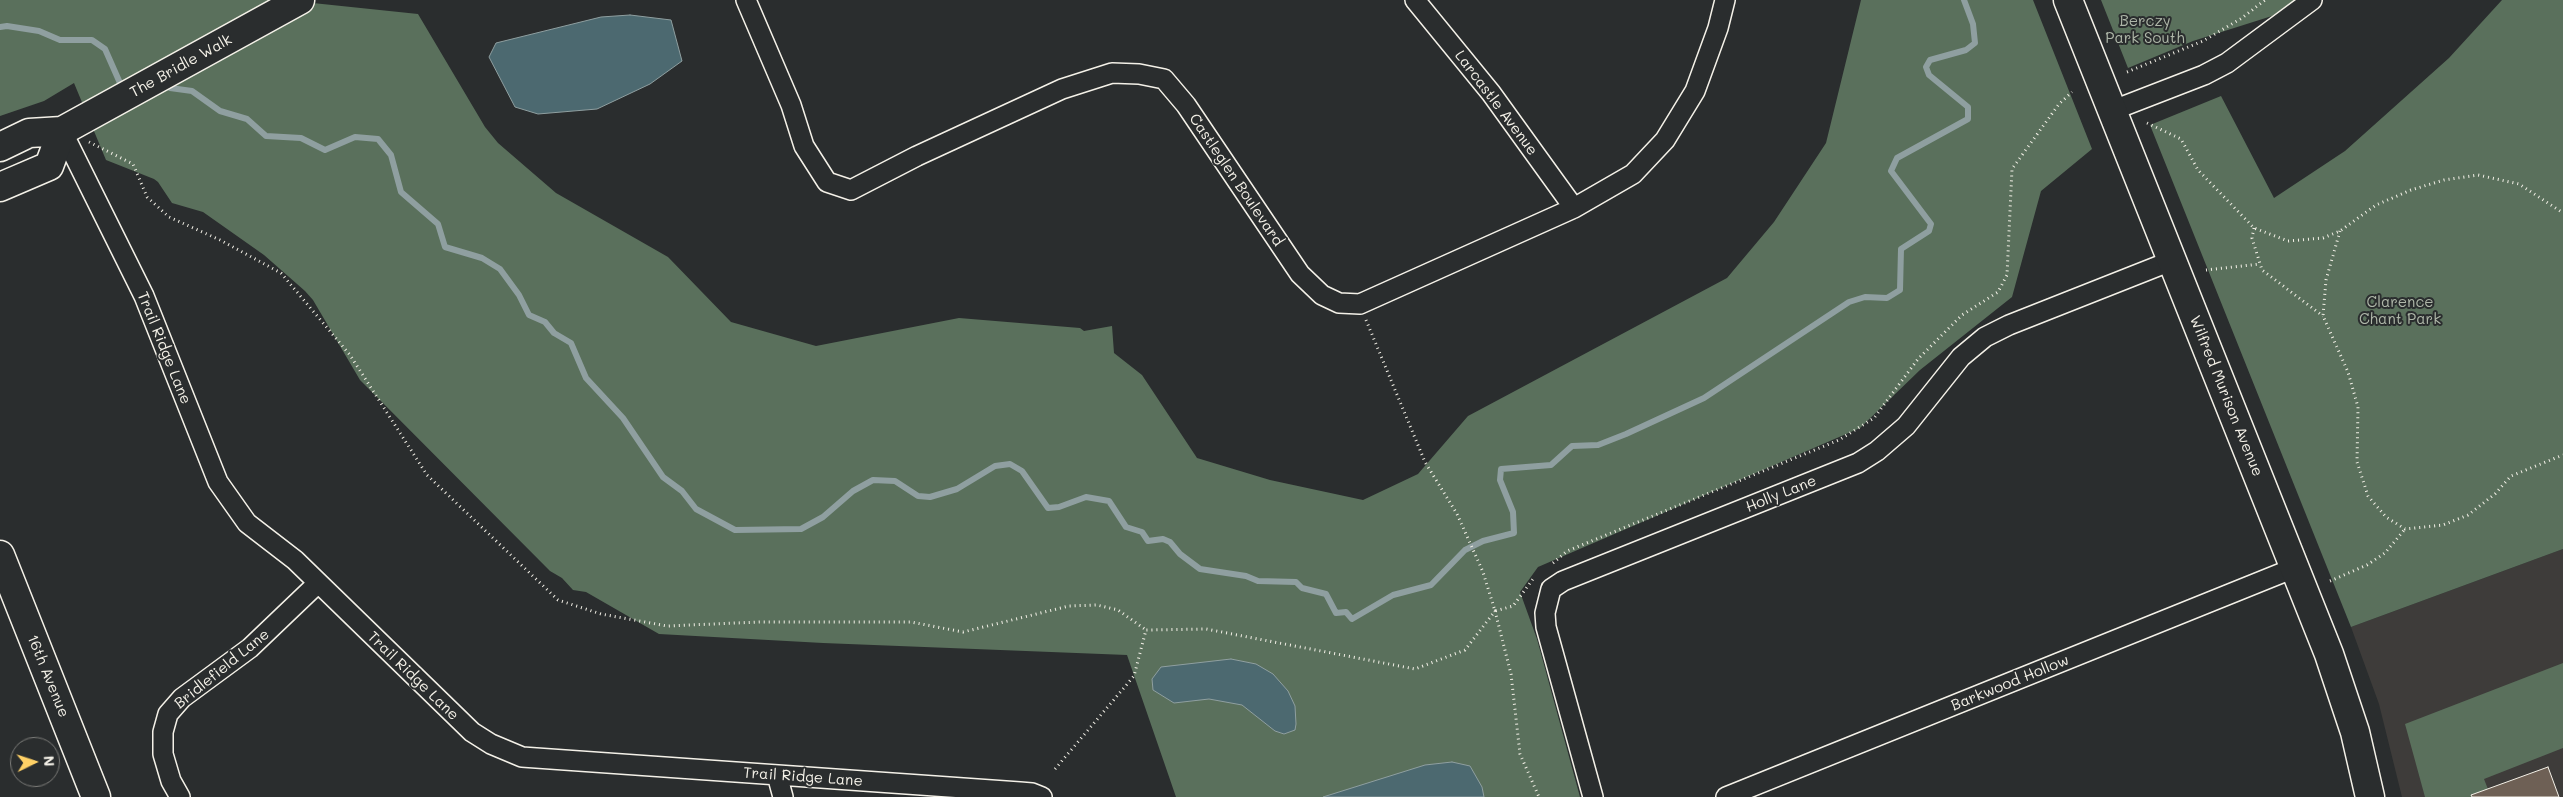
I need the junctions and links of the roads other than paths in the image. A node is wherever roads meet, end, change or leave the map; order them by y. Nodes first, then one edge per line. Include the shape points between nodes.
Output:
1 (300, 0) edge
2 (746, 0) edge
3 (1415, 0) edge
4 (1725, 0) edge
5 (2068, 0) edge
6 (2312, 0) edge
7 (2111, 112) junction
8 (64, 131) junction
9 (0, 147) edge
10 (0, 187) edge
11 (1574, 208) junction
12 (2172, 261) junction
13 (0, 555) edge
14 (2294, 568) junction
15 (317, 584) junction
16 (777, 775) junction
17 (96, 797) edge
18 (180, 797) edge
19 (782, 797) edge
20 (1042, 797) edge
21 (1593, 797) edge
22 (1726, 797) edge
23 (2370, 797) edge

1 - 8 street, The Bridle Walk
2 - 11 street, Castleglen Boulevard via 791,105 804,146 827,182 851,190 1062,89 1112,73 1164,79 1186,105 1300,274 1322,295 1339,303 1360,304
3 - 11 street, Larcastle Avenue via 1491,93
4 - 11 street via 1695,91 1665,140 1633,174
5 - 7 street, Wilfred Murison Avenue
6 - 7 street via 2227,63
7 - 12 street, Wilfred Murison Avenue
8 - 9 street, The Bridle Walk via 29,133
8 - 10 street via 49,166
8 - 15 street, Trail Ridge Lane via 144,296 218,482 247,523 295,560
12 - 14 street, Wilfred Murison Avenue
12 - 21 street, Holly Lane via 1985,337 1961,357 1906,426 1878,451 1858,463 1563,581 1552,589 1545,613 1546,627
13 - 17 street, 16th Avenue
14 - 22 street, Barkwood Hollow
14 - 23 street, Wilfred Murison Avenue via 2347,705
15 - 16 street, Trail Ridge Lane via 472,732 490,744 522,757
15 - 18 street, Bridlefield Lane via 250,648 182,698 168,714 163,732 164,754 171,781
16 - 19 street
16 - 20 street, Trail Ridge Lane via 1020,792

